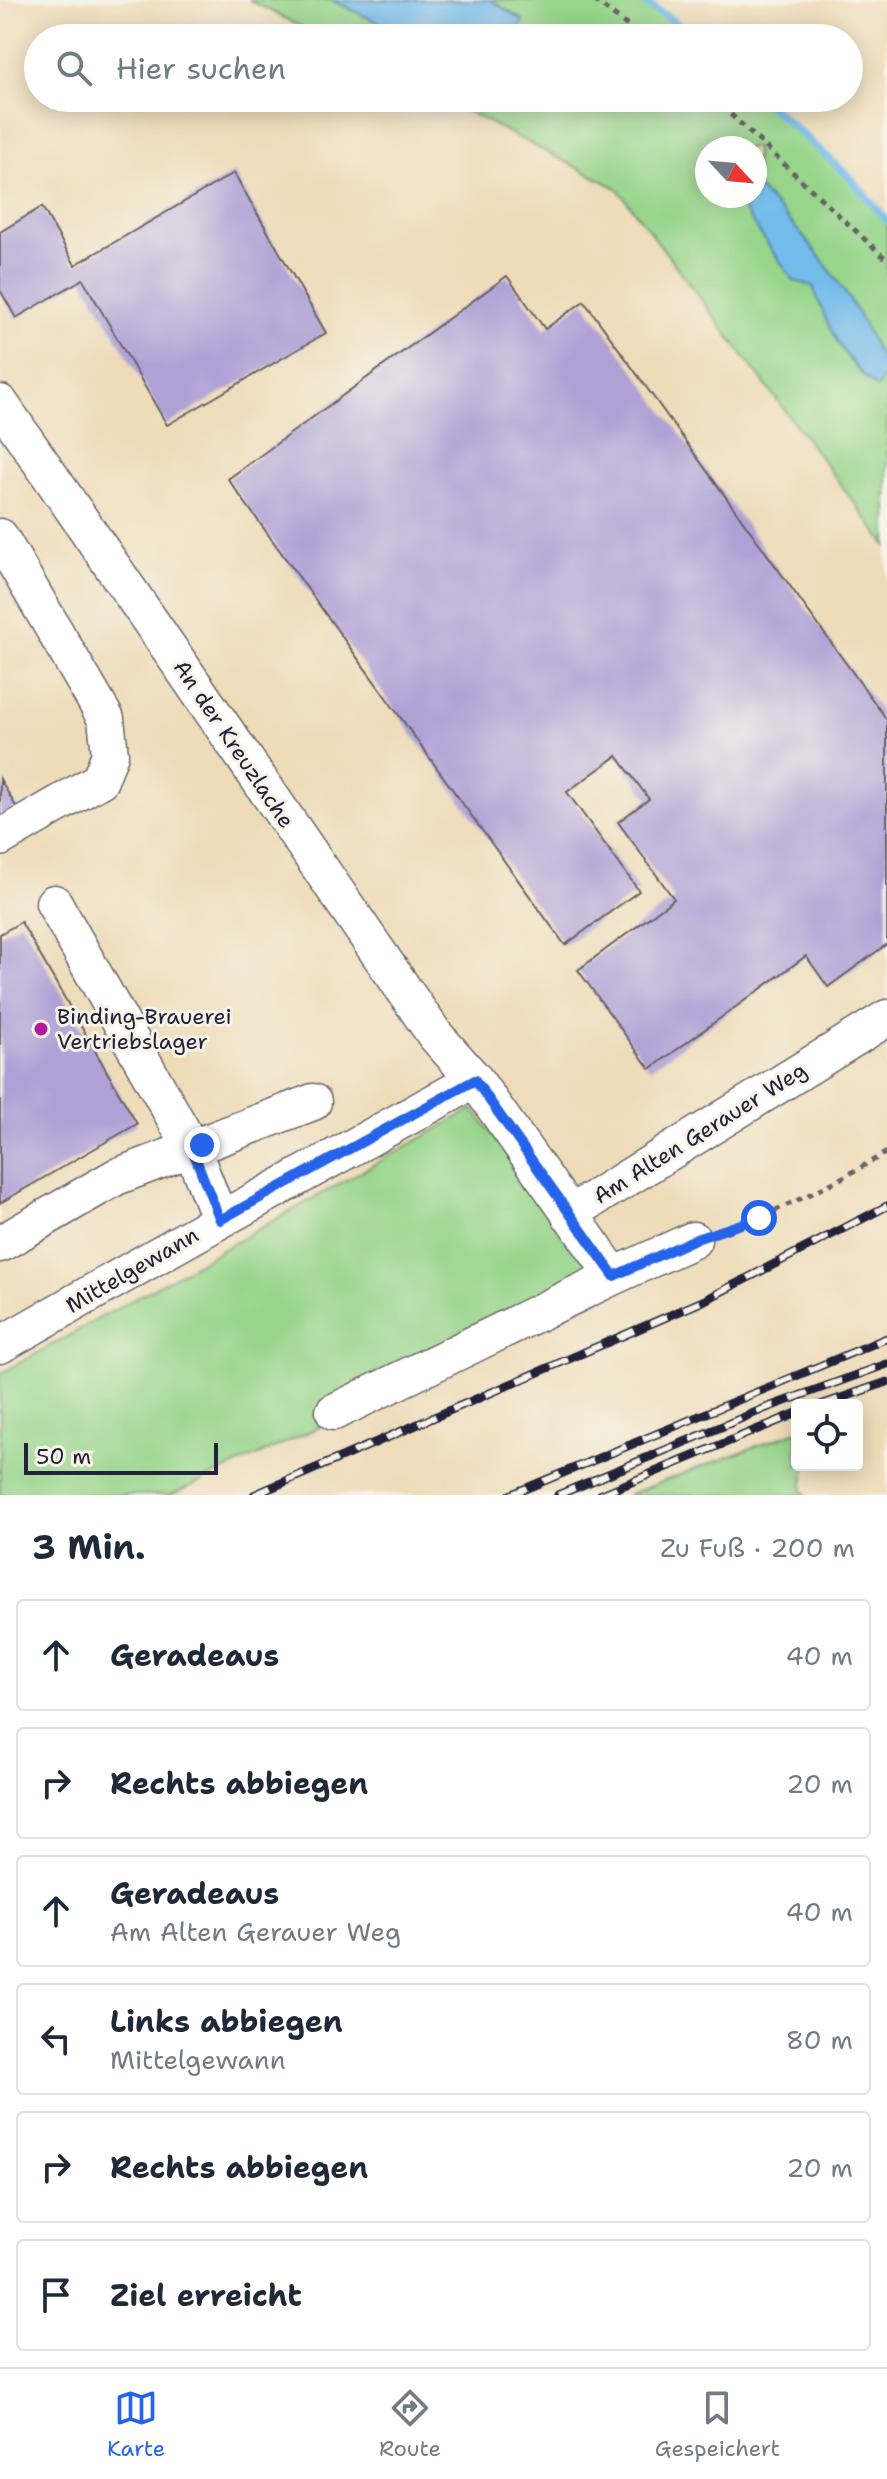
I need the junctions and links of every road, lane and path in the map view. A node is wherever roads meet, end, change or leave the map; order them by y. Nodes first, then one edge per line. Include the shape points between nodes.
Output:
1 (594, 0) edge
2 (625, 24) edge
3 (728, 112) edge
4 (887, 260) edge
5 (0, 403) edge
6 (0, 537) edge
7 (0, 838) edge
8 (54, 903) dead end
9 (887, 1018) edge
10 (475, 1080) junction
11 (313, 1102) dead end
12 (192, 1149) junction
13 (887, 1152) edge
14 (569, 1214) junction
15 (220, 1220) junction
16 (693, 1240) joint
17 (0, 1244) edge
18 (614, 1276) junction
19 (0, 1345) edge
20 (334, 1412) dead end

1 - 2 path
3 - 4 path
5 - 10 street, An der Kreuzlache via 435,1035
6 - 7 street via 106,719 110,754 100,780
8 - 12 street
9 - 14 street, Am Alten Gerauer Weg
10 - 14 street, Am Alten Gerauer Weg
10 - 15 street, Mittelgewann
11 - 12 street
12 - 15 street
12 - 17 street via 116,1177
13 - 16 path via 759,1218
14 - 18 street
15 - 19 street, Mittelgewann
16 - 18 street
18 - 20 street

